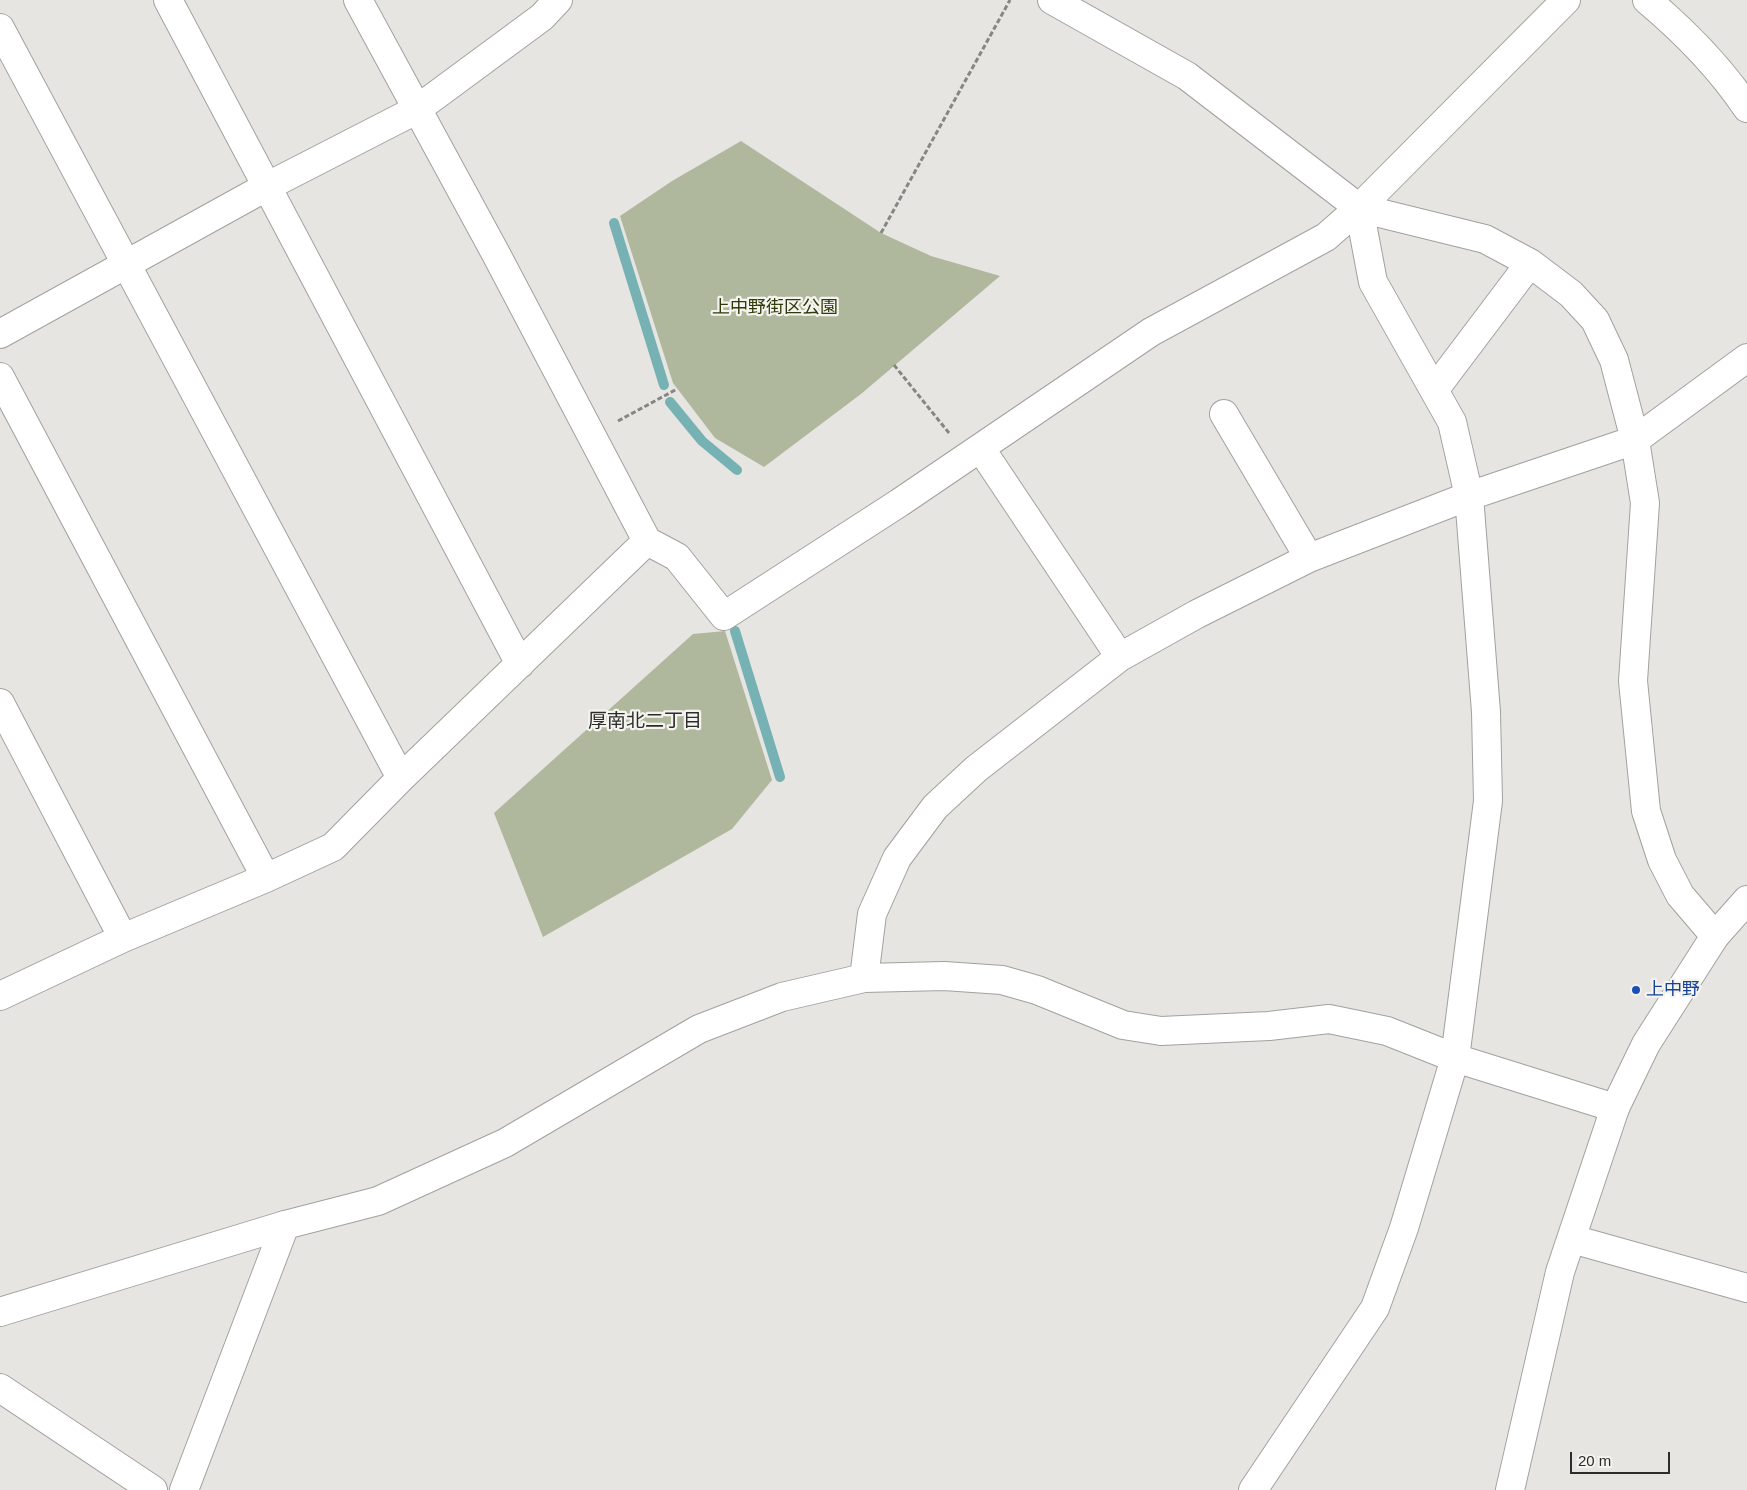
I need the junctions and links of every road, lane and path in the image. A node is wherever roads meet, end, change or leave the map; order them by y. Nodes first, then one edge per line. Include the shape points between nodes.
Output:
1 (168, 0) edge
2 (358, 0) edge
3 (558, 0) edge
4 (1010, 0) edge
5 (1052, 0) edge
6 (1566, 0) edge
7 (1656, 3) edge
8 (0, 28) edge
9 (1747, 108) edge
10 (416, 110) junction
11 (266, 187) junction
12 (1359, 208) junction
13 (881, 233) dead end
14 (1530, 263) junction
15 (127, 265) junction
16 (0, 334) edge
17 (1747, 358) edge
18 (894, 365) dead end
19 (0, 376) edge
20 (677, 389) dead end
21 (1435, 389) junction
22 (1224, 414) dead end
23 (591, 436) junction
24 (1635, 440) junction
25 (975, 453) junction
26 (1469, 496) junction
27 (647, 542) junction
28 (1309, 558) junction
29 (1120, 658) junction
30 (520, 664) junction
31 (0, 703) edge
32 (401, 778) junction
33 (266, 878) junction
34 (1747, 900) edge
35 (1715, 936) junction
36 (124, 938) junction
37 (864, 978) junction
38 (0, 996) edge
39 (1455, 1058) junction
40 (1615, 1108) junction
41 (285, 1226) junction
42 (1572, 1239) junction
43 (1747, 1288) edge
44 (0, 1312) edge
45 (0, 1388) edge
46 (153, 1490) edge
47 (184, 1490) edge
48 (1253, 1490) edge
49 (1510, 1490) edge

1 - 11 street
2 - 10 street
3 - 10 street via 542,17
4 - 13 path
5 - 12 street via 1187,76
6 - 12 street
7 - 9 street via 1710,59
8 - 15 street
10 - 11 street
10 - 23 street
11 - 15 street
11 - 30 street
12 - 14 street via 1486,239
12 - 21 street via 1373,282
12 - 25 street via 1326,237 1151,332
14 - 21 street
14 - 24 street via 1571,294 1595,320 1614,360
15 - 16 street
15 - 32 street
17 - 24 street
18 - 25 path
19 - 33 street
20 - 23 path
21 - 26 street via 1452,422
22 - 28 street
23 - 27 street
24 - 26 street
24 - 35 street via 1645,504 1633,681 1646,811 1662,860 1680,895
25 - 27 street via 724,616 677,557
25 - 29 street
26 - 28 street
26 - 39 street via 1486,712 1488,801
27 - 30 street
28 - 29 street via 1197,614
29 - 37 street via 976,769 936,807 898,858 872,914
30 - 32 street
31 - 36 street
32 - 33 street via 333,847
33 - 36 street
34 - 35 street
35 - 40 street via 1646,1044
36 - 38 street
37 - 39 street via 944,976 1002,980 1037,990 1123,1025 1161,1031 1270,1026 1329,1019 1387,1031
37 - 41 street via 782,997 699,1028 505,1143 378,1201
39 - 40 street
39 - 48 street via 1404,1228 1375,1308
40 - 42 street
41 - 44 street
41 - 47 street
42 - 43 street
42 - 49 street via 1560,1272
45 - 46 street

